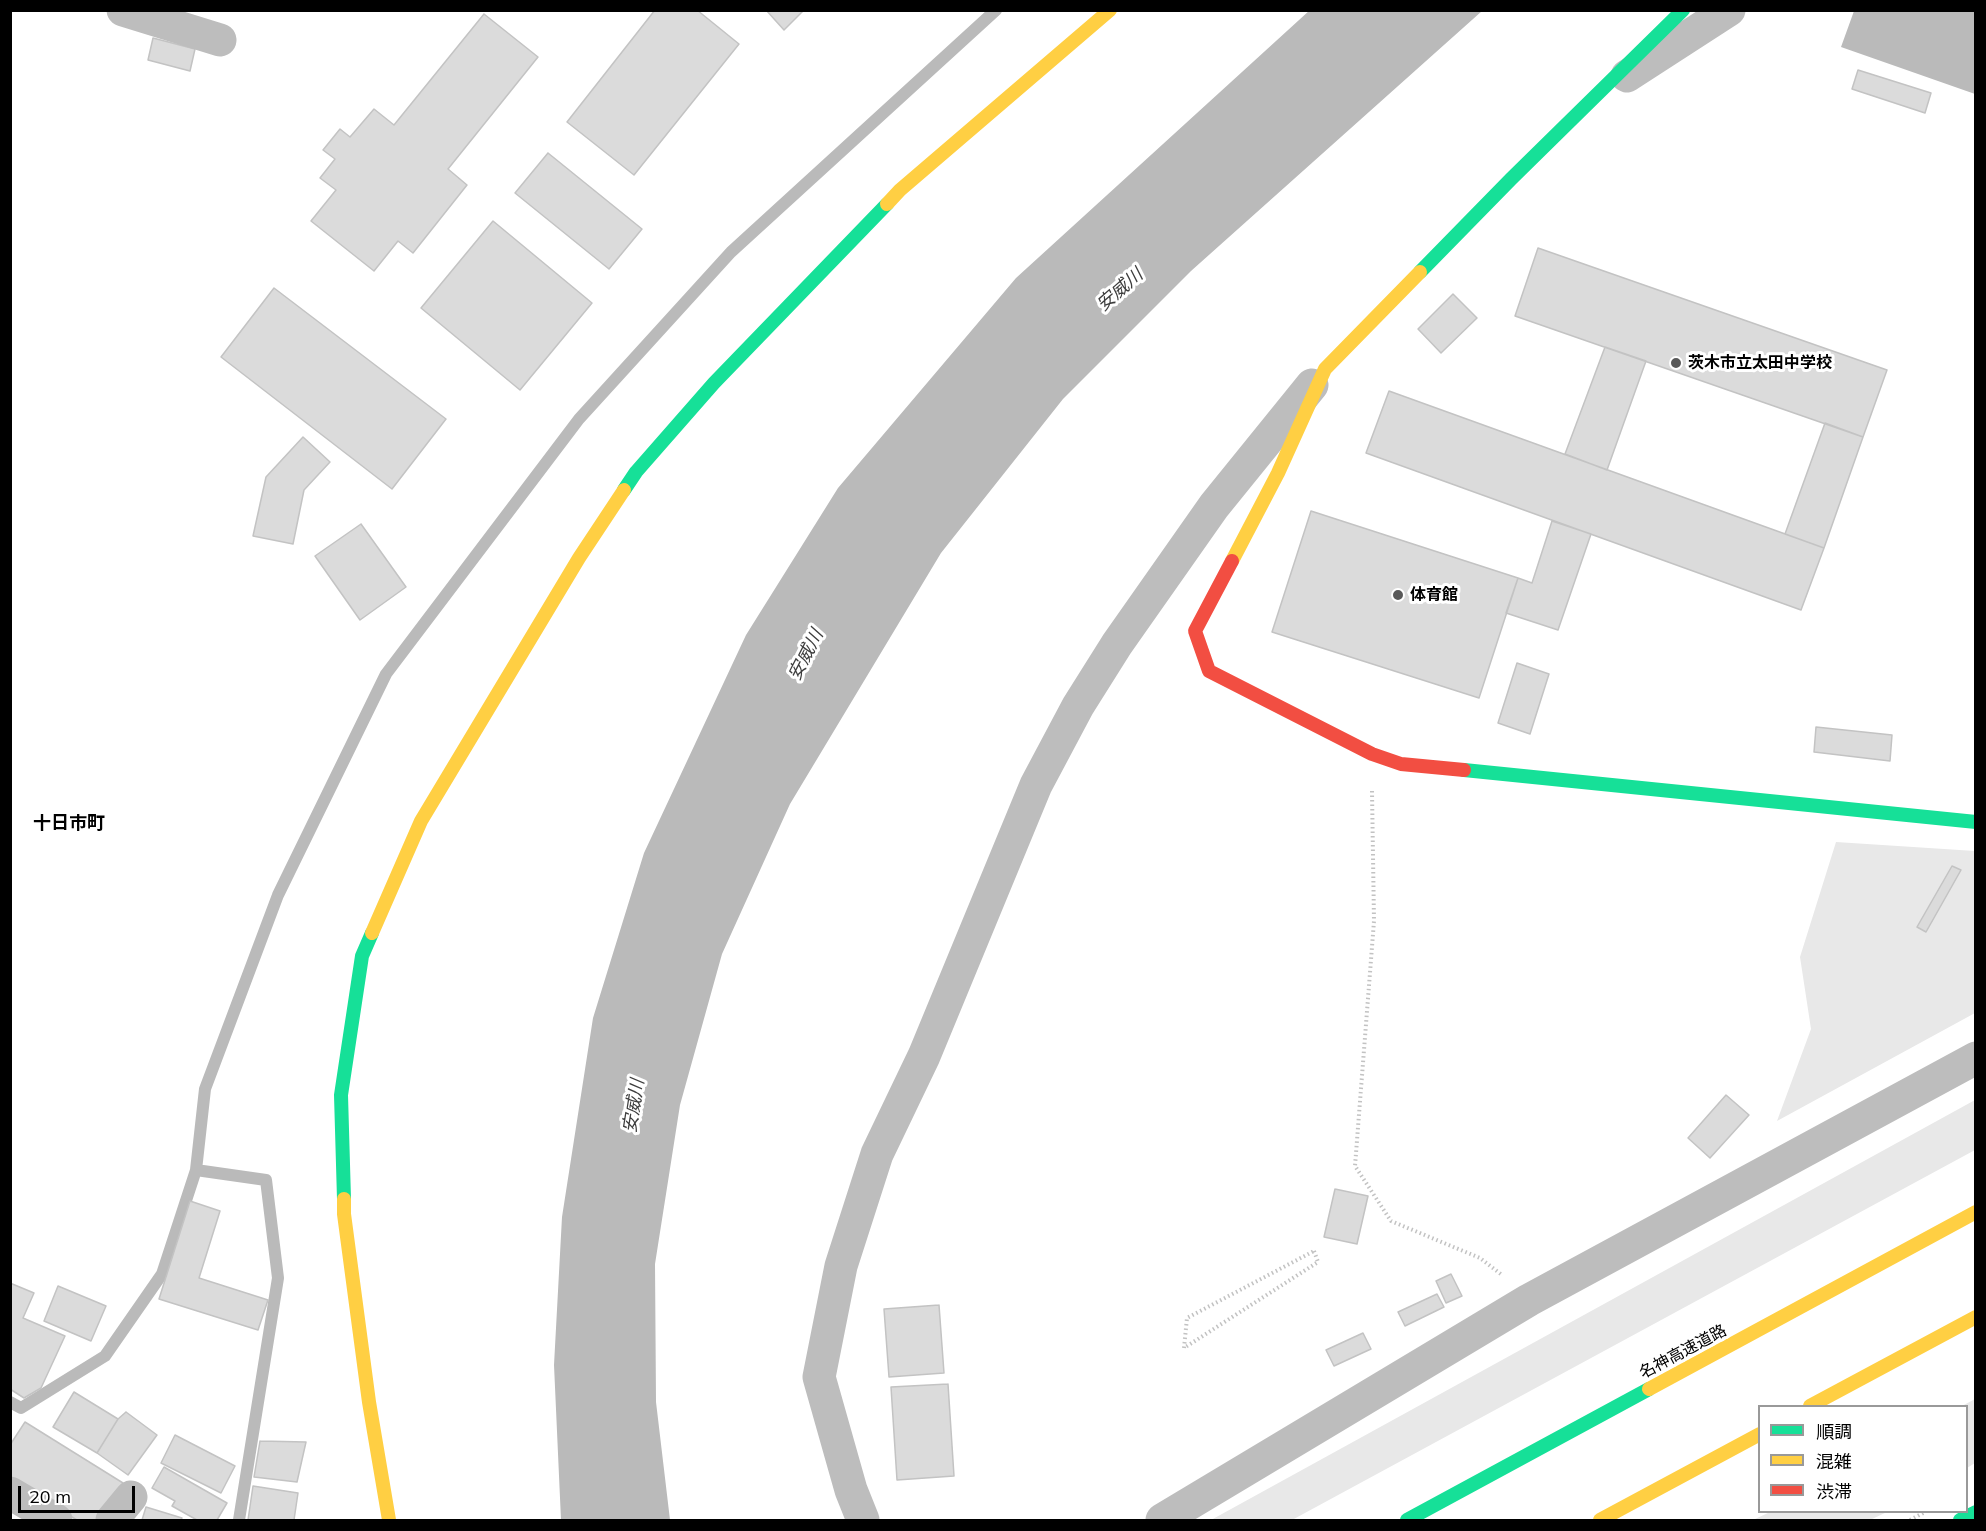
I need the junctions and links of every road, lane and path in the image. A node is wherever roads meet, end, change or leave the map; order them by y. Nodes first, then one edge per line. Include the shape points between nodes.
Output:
1 (123, 10) edge
2 (1110, 10) edge
3 (1683, 10) edge
4 (1729, 10) edge
5 (220, 40) dead end
6 (1597, 94) junction
7 (1325, 369) junction
8 (1372, 754) junction
9 (1976, 822) edge
10 (1976, 1058) edge
11 (1976, 1212) edge
12 (1528, 1300) junction
13 (1976, 1317) edge
14 (1184, 1348) joint
15 (1814, 1405) edge
16 (1758, 1435) edge
17 (10, 1493) edge
18 (1924, 1513) edge
19 (56, 1521) edge
20 (389, 1521) edge
21 (863, 1521) edge
22 (1162, 1521) edge
23 (1407, 1521) edge
24 (1600, 1521) edge
25 (1910, 1521) edge

1 - 5 street
2 - 20 main road via 900,190 714,383 636,472 579,558 421,821 362,956 342,1095 344,1214
3 - 6 main road
4 - 6 street
6 - 7 main road
7 - 8 main road via 1278,473 1195,631 1209,671
7 - 21 street via 1214,506 1078,706 1036,785 924,1056 877,1154 841,1266 819,1377
8 - 9 main road via 1401,764
8 - 12 path via 1374,921 1355,1166 1391,1221 1480,1258
10 - 12 street
11 - 23 main road, 名神高速道路
12 - 22 street
13 - 15 main road
14 - 14 path via 1318,1262 1314,1251 1186,1318
16 - 24 main road
17 - 19 street
18 - 25 path

